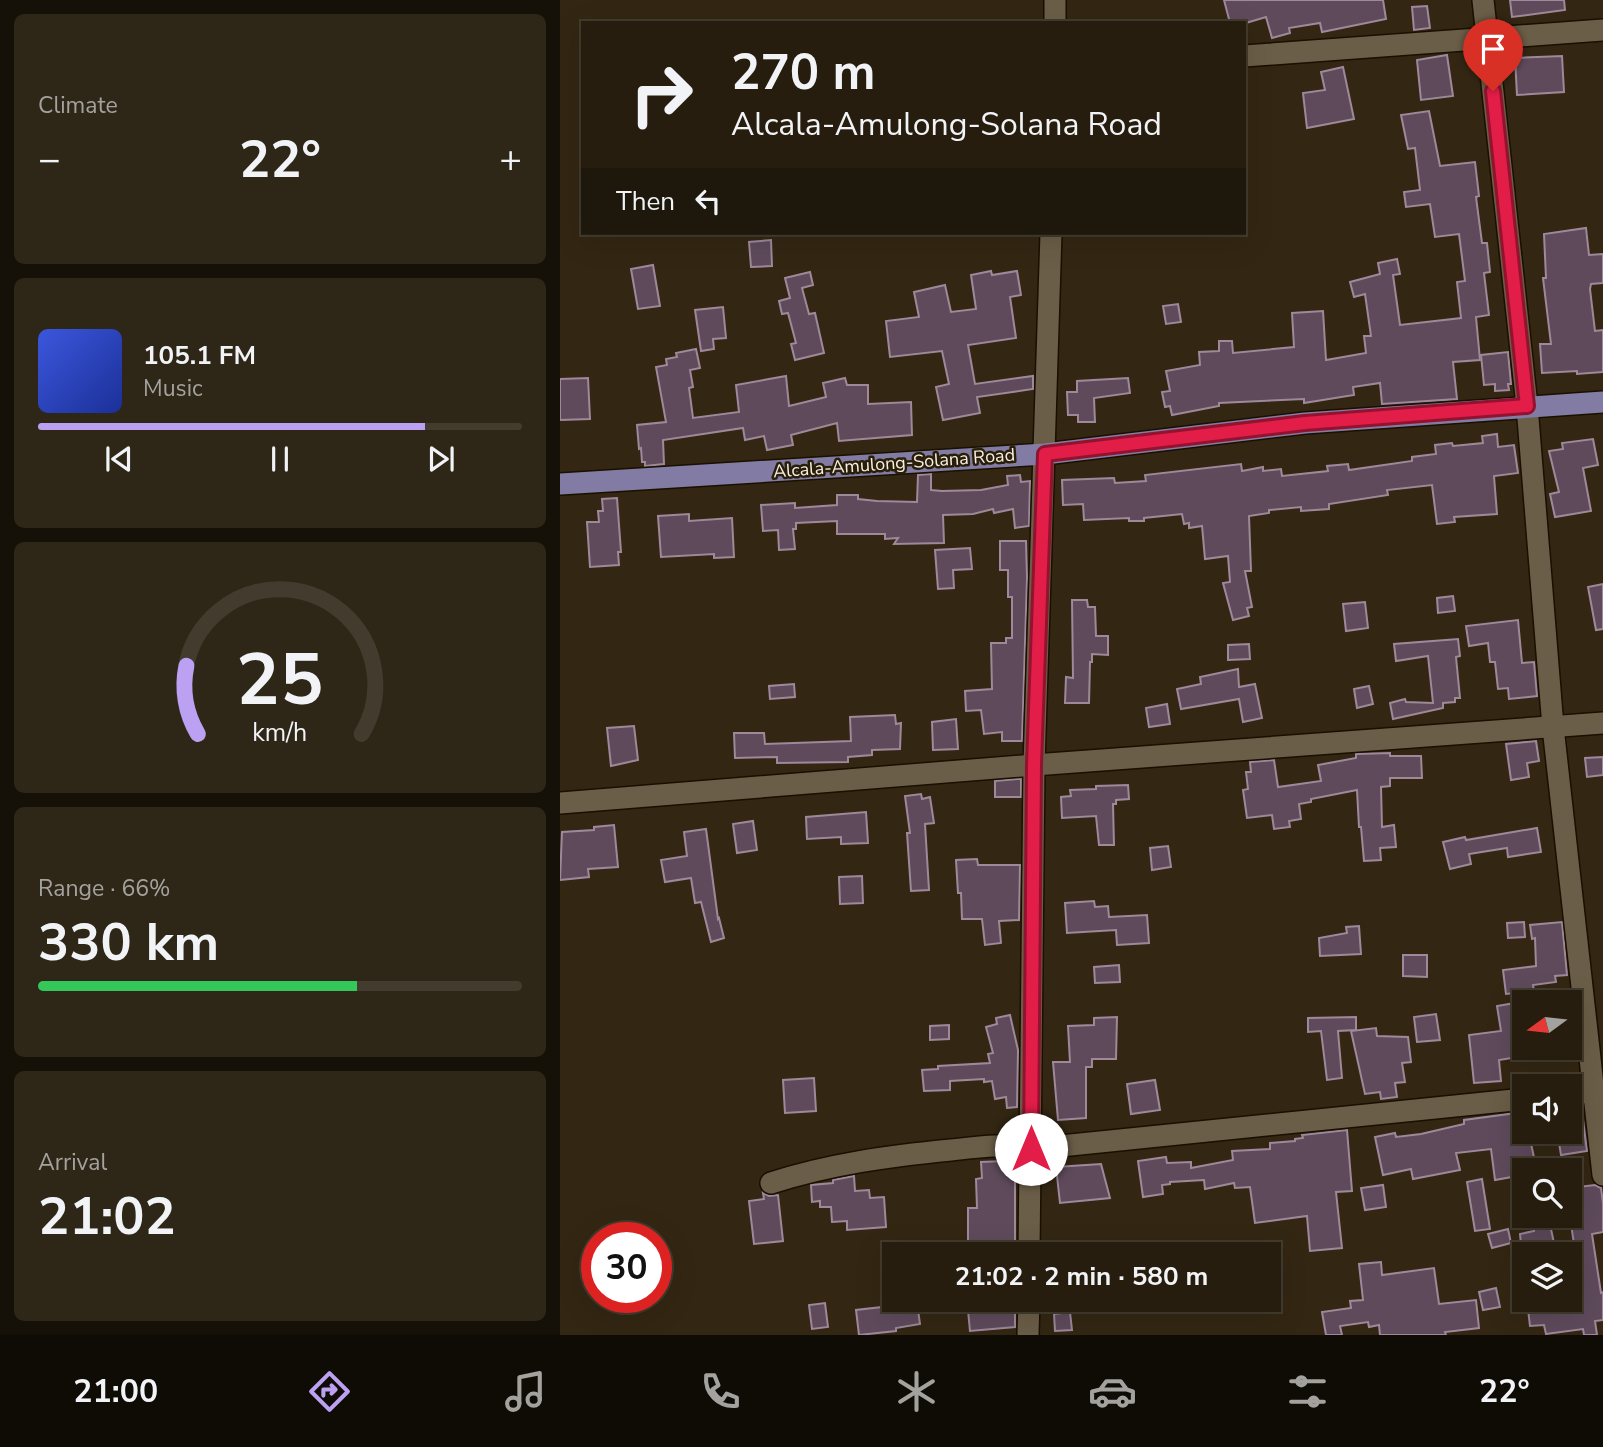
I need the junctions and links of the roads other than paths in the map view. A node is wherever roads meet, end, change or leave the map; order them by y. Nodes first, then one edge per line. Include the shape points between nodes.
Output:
1 (1055, 0) edge
2 (1483, 0) edge
3 (1055, 21) edge
4 (1603, 30) edge
5 (1487, 38) junction
6 (1246, 56) edge
7 (1051, 235) edge
8 (1603, 402) edge
9 (1527, 406) junction
10 (1045, 454) junction
11 (560, 484) edge
12 (1603, 723) edge
13 (1553, 727) junction
14 (1034, 765) junction
15 (560, 803) edge
16 (1598, 1091) edge
17 (1512, 1100) edge
18 (1031, 1149) junction
19 (1603, 1175) edge
20 (771, 1183) dead end
21 (1029, 1242) edge
22 (1028, 1312) edge
23 (1028, 1335) edge

1 - 3 street
2 - 5 street
4 - 5 street
5 - 6 street
5 - 9 street
7 - 10 street
8 - 9 main road, Alcala-Amulong-Solana Road
9 - 10 main road, Alcala-Amulong-Solana Road via 1305,423
9 - 13 street
10 - 11 main road, Alcala-Amulong-Solana Road
10 - 14 street
12 - 13 street
13 - 14 street
13 - 16 street
14 - 15 street
14 - 18 street
16 - 19 street
17 - 18 street
18 - 20 street via 998,1145 875,1158
18 - 21 street
22 - 23 street

